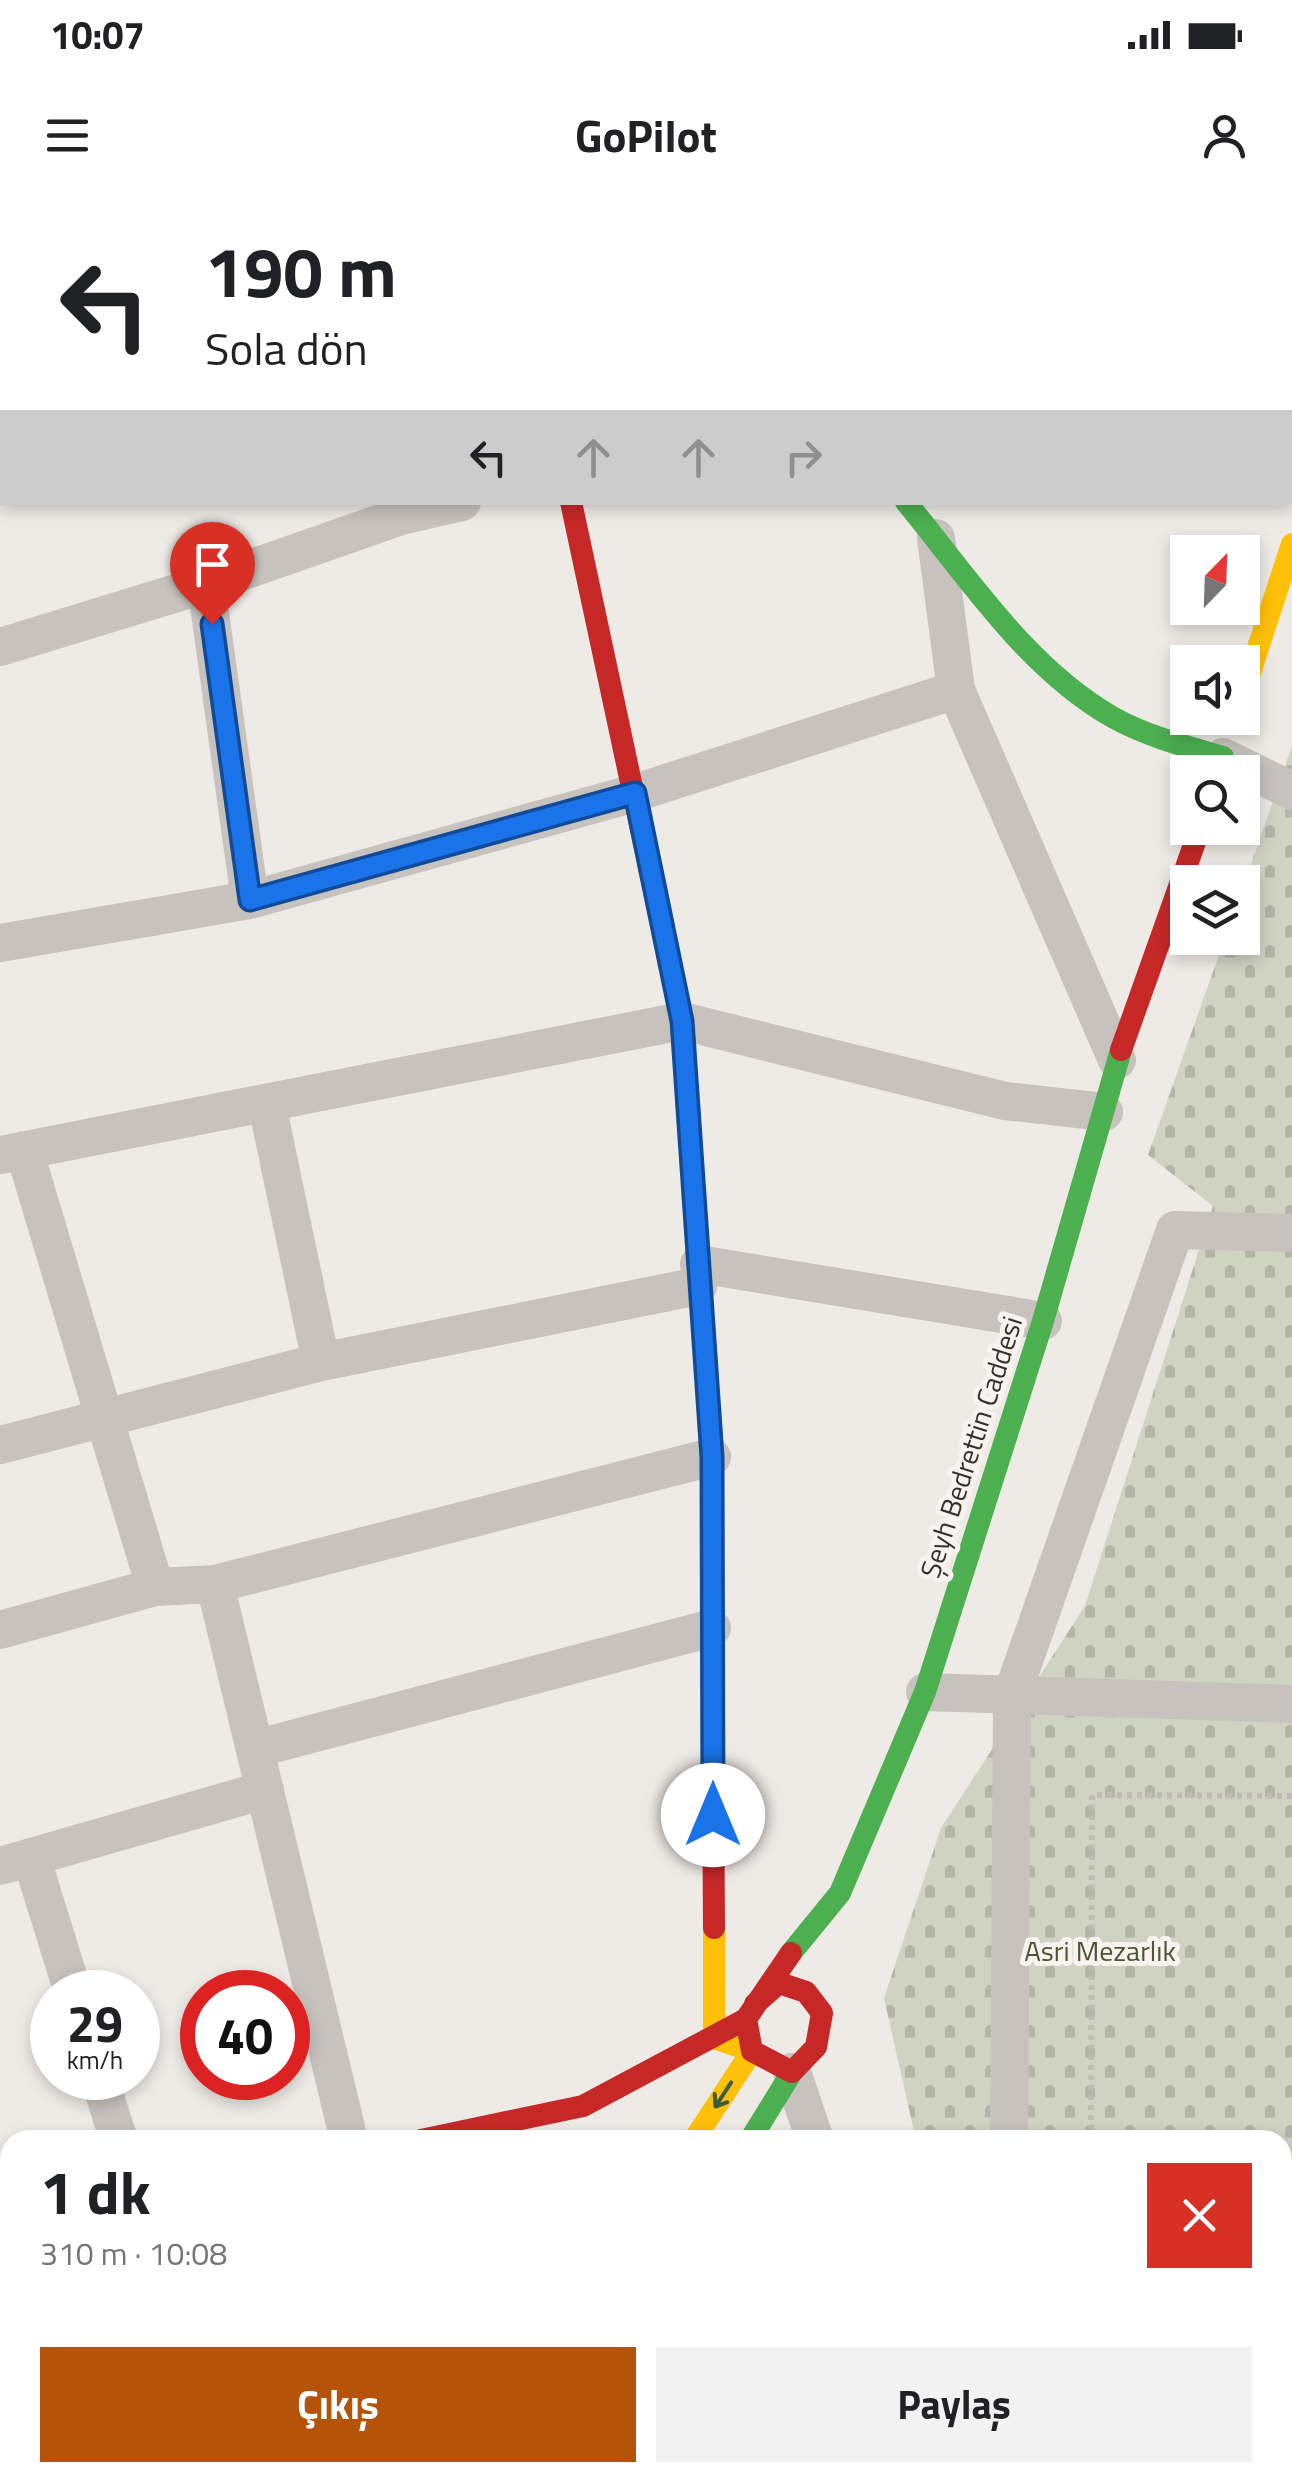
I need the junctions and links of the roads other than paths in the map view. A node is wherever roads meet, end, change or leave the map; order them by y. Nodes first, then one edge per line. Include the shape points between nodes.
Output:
1 (435, 505) edge
2 (572, 505) edge
3 (398, 509) edge
4 (919, 513) edge
5 (1292, 544) edge
6 (206, 584) junction
7 (1259, 645) edge
8 (0, 647) edge
9 (956, 690) junction
10 (1224, 754) edge
11 (1292, 791) edge
12 (635, 793) junction
13 (1194, 845) edge
14 (250, 900) junction
15 (1, 937) edge
16 (682, 1021) junction
17 (1117, 1060) junction
18 (267, 1105) junction
19 (1104, 1112) junction
20 (12, 1152) edge
21 (1292, 1234) edge
22 (698, 1275) junction
23 (1043, 1320) junction
24 (322, 1362) junction
25 (102, 1416) junction
26 (0, 1444) edge
27 (712, 1457) junction
28 (216, 1584) junction
29 (156, 1586) junction
30 (712, 1628) junction
31 (0, 1630) edge
32 (925, 1692) junction
33 (1012, 1695) junction
34 (1292, 1704) edge
35 (255, 1749) junction
36 (265, 1790) junction
37 (15, 1862) edge
38 (840, 1893) junction
39 (832, 1944) dead end
40 (63, 1970) edge
41 (827, 1979) dead end
42 (751, 2012) junction
43 (822, 2013) junction
44 (714, 2038) junction
45 (752, 2051) junction
46 (792, 2072) junction
47 (106, 2100) edge
48 (116, 2130) edge
49 (347, 2130) edge
50 (469, 2130) edge
51 (701, 2130) edge
52 (756, 2130) edge
53 (812, 2130) edge
54 (1009, 2130) edge

1 - 3 street
2 - 12 main road
3 - 6 street
4 - 9 street
4 - 10 main road via 991,610 1061,681 1146,734
5 - 7 main road
6 - 8 street
6 - 14 street
9 - 12 street
9 - 17 street
10 - 11 street
12 - 14 street
12 - 16 main road
13 - 17 main road, Şeyh Bedrettin Caddesi
14 - 15 street
16 - 18 street
16 - 19 street via 1005,1101
16 - 22 main road
17 - 19 main road, Şeyh Bedrettin Caddesi
18 - 20 street
18 - 24 street
19 - 23 main road, Şeyh Bedrettin Caddesi
20 - 25 street
21 - 33 street via 1175,1230
22 - 23 street
22 - 24 street
22 - 27 main road
23 - 32 main road, Şeyh Bedrettin Caddesi
24 - 25 street
25 - 26 street
25 - 29 street
27 - 28 street
27 - 30 main road
28 - 29 street
28 - 35 street
29 - 31 street
30 - 35 street
30 - 44 main road
32 - 33 street
32 - 38 main road, Şeyh Bedrettin Caddesi
33 - 34 street
33 - 54 street
35 - 36 street
36 - 37 street
36 - 49 street
37 - 40 street
38 - 39 main road
38 - 42 main road, Şeyh Bedrettin Caddesi via 767,1982
41 - 43 main road
42 - 43 main road via 778,1983 806,1992
42 - 44 main road, Şeyh Bedrettin Caddesi
42 - 45 main road
43 - 46 main road via 816,2047
44 - 45 main road
44 - 50 main road, Şeyh Bedrettin Caddesi via 583,2106
45 - 46 main road
45 -> 51 main road
46 - 52 main road
46 - 53 street
47 - 48 street

